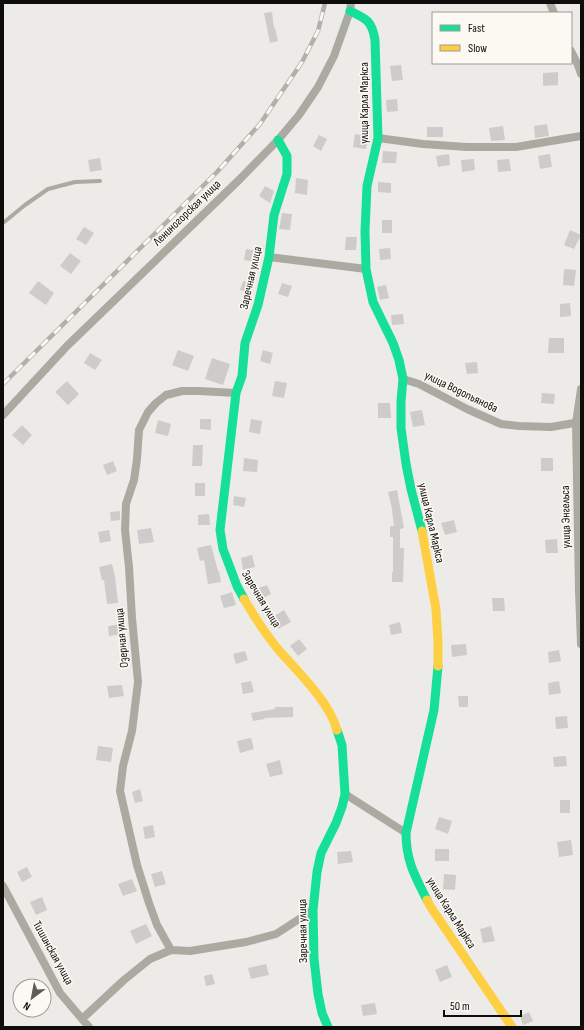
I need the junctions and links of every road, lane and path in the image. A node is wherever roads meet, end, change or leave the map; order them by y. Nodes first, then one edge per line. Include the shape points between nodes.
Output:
1 (350, 7) edge
2 (572, 52) edge
3 (580, 64) edge
4 (581, 74) edge
5 (581, 136) edge
6 (378, 138) junction
7 (278, 140) junction
8 (100, 181) dead end
9 (3, 223) edge
10 (269, 257) junction
11 (366, 269) junction
12 (403, 380) junction
13 (581, 390) edge
14 (236, 393) junction
15 (3, 416) edge
16 (579, 422) edge
17 (581, 644) edge
18 (346, 794) junction
19 (406, 833) junction
20 (3, 886) edge
21 (313, 910) junction
22 (171, 950) junction
23 (82, 1019) junction
24 (89, 1027) edge
25 (328, 1027) edge
26 (512, 1027) edge

1 - 6 street, улица Карла Маркса via 372,27 375,40
1 - 7 street, Лениногорская улица via 334,56 318,87
2 - 3 street
3 - 4 street
5 - 6 street via 516,147 467,147
6 - 11 street, улица Карла Маркса via 367,186
7 - 10 street, Заречная улица via 287,156 286,174 274,215
7 - 15 street, Лениногорская улица via 67,346
8 - 9 lane via 75,182 48,189
10 - 11 street
10 - 14 street, Заречная улица via 246,343 242,376
11 - 12 street, улица Карла Маркса via 373,302 393,343
12 - 16 street, улица Водопьянова via 419,384 501,424 551,427
12 - 19 street, улица Карла Маркса via 401,428 436,609 438,643 434,710
13 - 16 street, улица Энгельса
14 - 18 street, Заречная улица via 220,530 223,549 237,586 250,609 276,646 318,695 334,722 342,745
14 - 22 street, Озерная улица via 182,391 166,395 156,403 139,430 134,480 126,504 125,530 138,682 132,731 120,791 137,865 149,903 157,925
16 - 17 street, улица Энгельса
18 - 19 street
18 - 21 street, Заречная улица via 336,823 321,853 316,872
19 - 26 street, улица Карла Маркса via 409,861 430,906
20 - 23 street, Тишинская улица via 60,993
21 - 22 street via 276,934 246,942 190,951
21 - 25 street, Заречная улица via 318,994
22 - 23 street via 150,959
23 - 24 street, Тишинская улица

